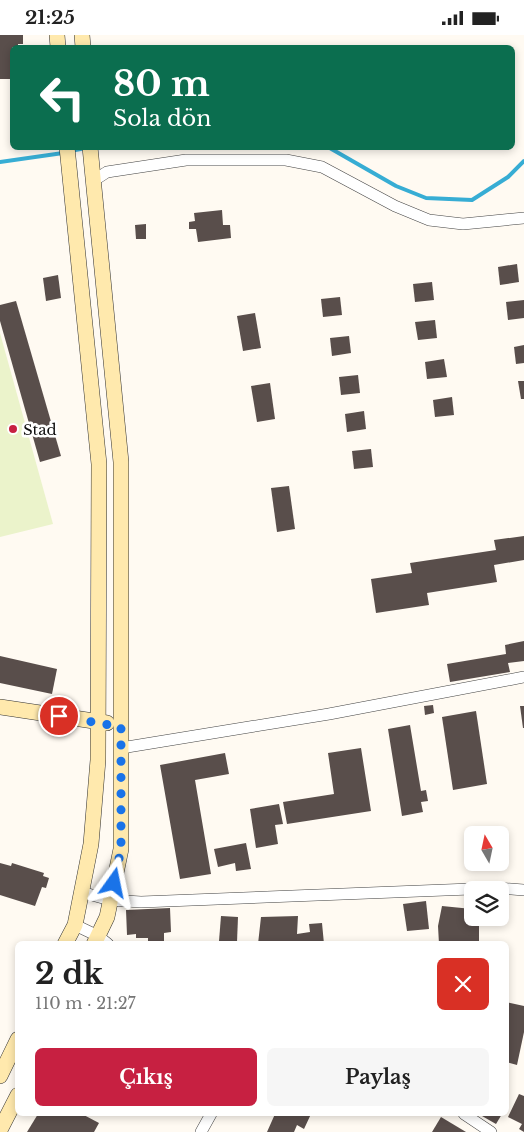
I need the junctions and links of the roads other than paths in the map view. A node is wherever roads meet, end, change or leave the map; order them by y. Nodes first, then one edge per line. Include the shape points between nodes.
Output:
1 (67, 155) edge
2 (90, 155) edge
3 (93, 181) junction
4 (524, 219) edge
5 (524, 677) edge
6 (0, 707) edge
7 (98, 721) junction
8 (121, 727) junction
9 (121, 748) junction
10 (524, 890) edge
11 (81, 892) junction
12 (110, 900) junction
13 (75, 925) junction
14 (67, 941) edge
15 (100, 941) edge
16 (15, 1045) edge
17 (0, 1076) edge
18 (15, 1101) edge
19 (210, 1116) edge
20 (467, 1116) edge
21 (0, 1130) edge
22 (201, 1132) edge
23 (491, 1132) edge

1 - 7 street via 99,464
2 - 3 street
3 - 4 street via 107,173 186,160 286,161 322,167 395,207 429,220 463,225
3 - 8 street via 121,463
5 - 9 street via 329,714
6 - 7 street
7 - 8 street
7 - 11 street via 91,844
8 - 9 street
9 - 12 street via 121,849
10 - 12 street via 496,888 141,902
11 - 12 street
11 - 13 street
12 - 15 street
13 - 14 street
13 - 15 street
16 - 17 street
18 - 21 street
19 - 22 street
20 - 23 street

